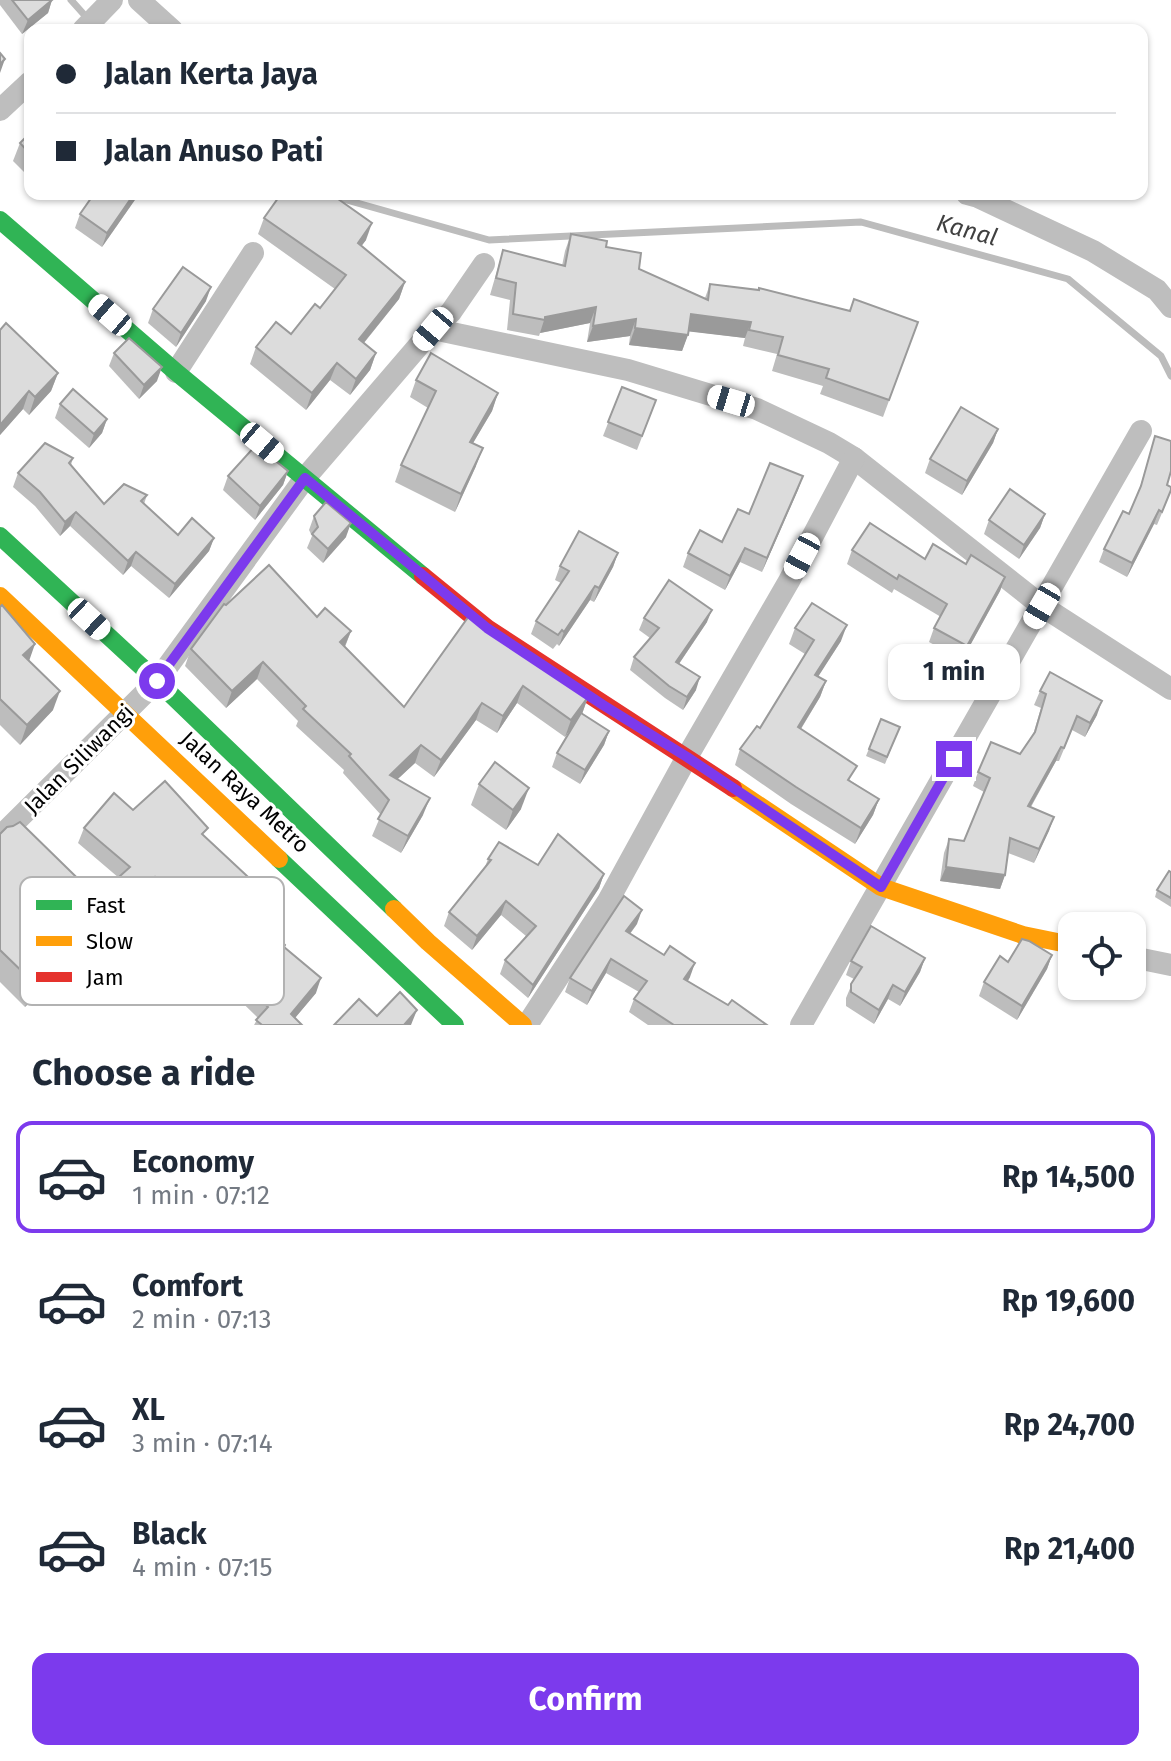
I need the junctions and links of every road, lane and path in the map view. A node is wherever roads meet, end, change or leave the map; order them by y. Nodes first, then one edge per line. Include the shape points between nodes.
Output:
1 (112, 0) edge
2 (139, 0) edge
3 (89, 24) edge
4 (165, 24) edge
5 (24, 88) edge
6 (0, 110) edge
7 (984, 200) edge
8 (0, 220) edge
9 (253, 253) dead end
10 (484, 264) dead end
11 (1171, 307) edge
12 (433, 329) junction
13 (176, 372) junction
14 (1141, 431) dead end
15 (854, 458) junction
16 (305, 478) junction
17 (0, 536) edge
18 (0, 596) edge
19 (1042, 606) junction
20 (157, 681) junction
21 (1171, 689) edge
22 (126, 713) junction
23 (687, 757) junction
24 (0, 837) edge
25 (881, 887) junction
26 (1058, 942) edge
27 (1146, 960) edge
28 (1171, 965) edge
29 (455, 1025) edge
30 (525, 1025) edge
31 (801, 1025) edge

1 - 3 street
2 - 4 street
5 - 6 street
7 - 11 street via 1093,251 1157,290
8 - 13 main road
9 - 13 street
10 - 12 street, Jalan Siliwangi
12 - 15 street via 628,370 757,409
12 - 16 street, Jalan Siliwangi
13 - 16 main road
14 - 19 street
15 - 19 street
15 - 23 street
16 - 20 street, Jalan Siliwangi
16 - 23 main road via 487,628
17 - 20 main road
18 - 22 main road, Jalan Raya Metro
19 - 21 street
19 - 25 street
20 - 22 street, Jalan Siliwangi
20 - 30 main road via 428,942
22 - 24 street, Jalan Siliwangi
22 - 29 main road, Jalan Raya Metro
23 - 25 main road
23 - 30 street via 608,901
25 - 26 main road
25 - 31 street
27 - 28 street

